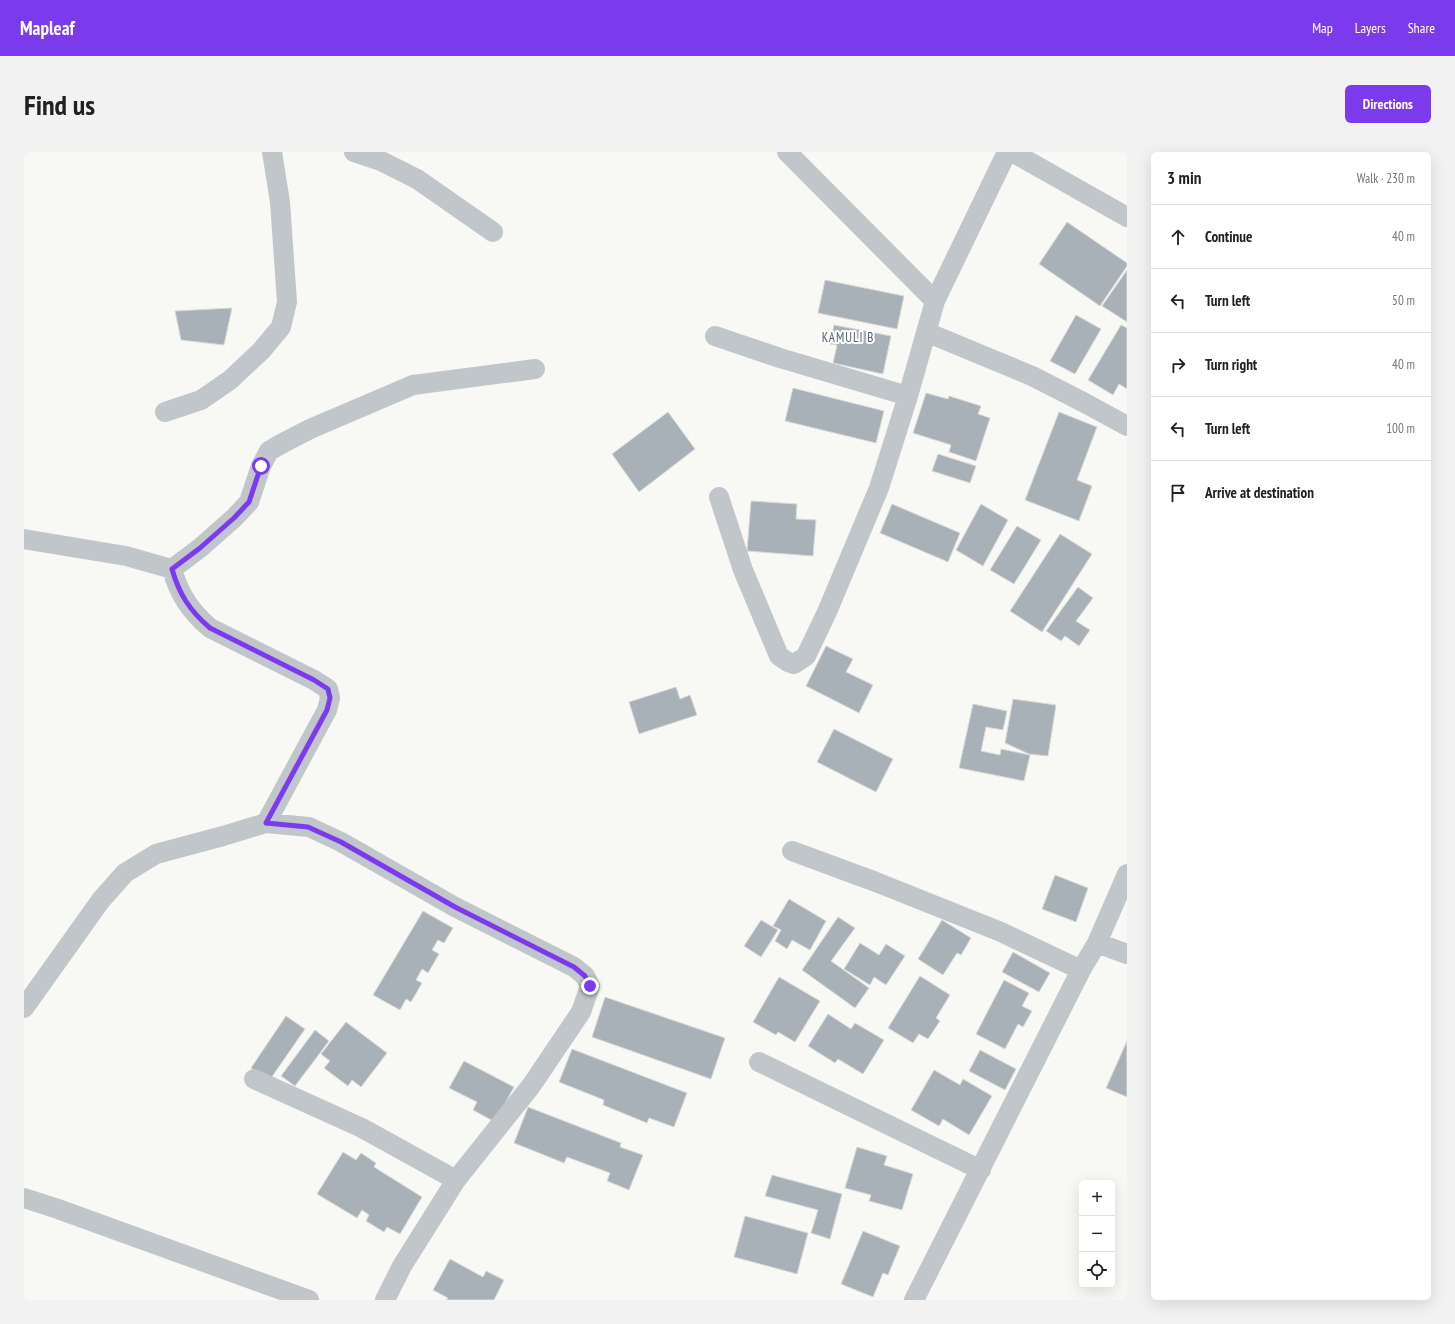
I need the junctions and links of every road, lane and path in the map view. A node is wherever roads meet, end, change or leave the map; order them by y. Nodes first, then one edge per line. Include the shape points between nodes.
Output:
1 (272, 152) edge
2 (354, 152) edge
3 (787, 152) edge
4 (1007, 152) edge
5 (1012, 152) edge
6 (382, 156) edge
7 (1127, 217) edge
8 (493, 232) dead end
9 (935, 301) junction
10 (926, 332) junction
11 (714, 336) dead end
12 (536, 369) dead end
13 (908, 396) junction
14 (164, 412) dead end
15 (1127, 426) edge
16 (719, 497) dead end
17 (24, 539) edge
18 (172, 569) junction
19 (266, 823) junction
20 (792, 852) dead end
21 (1127, 874) edge
22 (1097, 943) junction
23 (1127, 954) edge
24 (1081, 970) junction
25 (24, 1008) edge
26 (759, 1062) dead end
27 (254, 1079) dead end
28 (981, 1170) junction
29 (456, 1180) junction
30 (24, 1198) edge
31 (309, 1300) edge
32 (385, 1300) edge
33 (914, 1300) edge

1 - 14 street via 280,202 287,302 280,327 261,351 230,380 202,400
2 - 6 street
3 - 9 street
4 - 9 street
5 - 7 street
6 - 8 street
9 - 10 street
10 - 13 street
10 - 15 street via 1032,376
11 - 13 street
12 - 18 street via 413,385 281,444 269,451 249,502 200,548
13 - 16 street via 879,488 827,612 806,656 794,664 780,656 743,570
17 - 18 street via 126,556
18 - 19 street via 177,587 196,616 210,628 328,689 330,698 327,710
19 - 25 street via 156,854 125,873 101,900
19 - 29 street via 308,827 341,842 455,907 574,967 585,976 590,986 581,1012 532,1086
20 - 24 street via 876,882 1001,932
21 - 22 street
22 - 23 street
22 - 24 street
24 - 28 street
26 - 28 street
27 - 29 street via 362,1128
28 - 33 street
29 - 32 street via 402,1266
30 - 31 street

